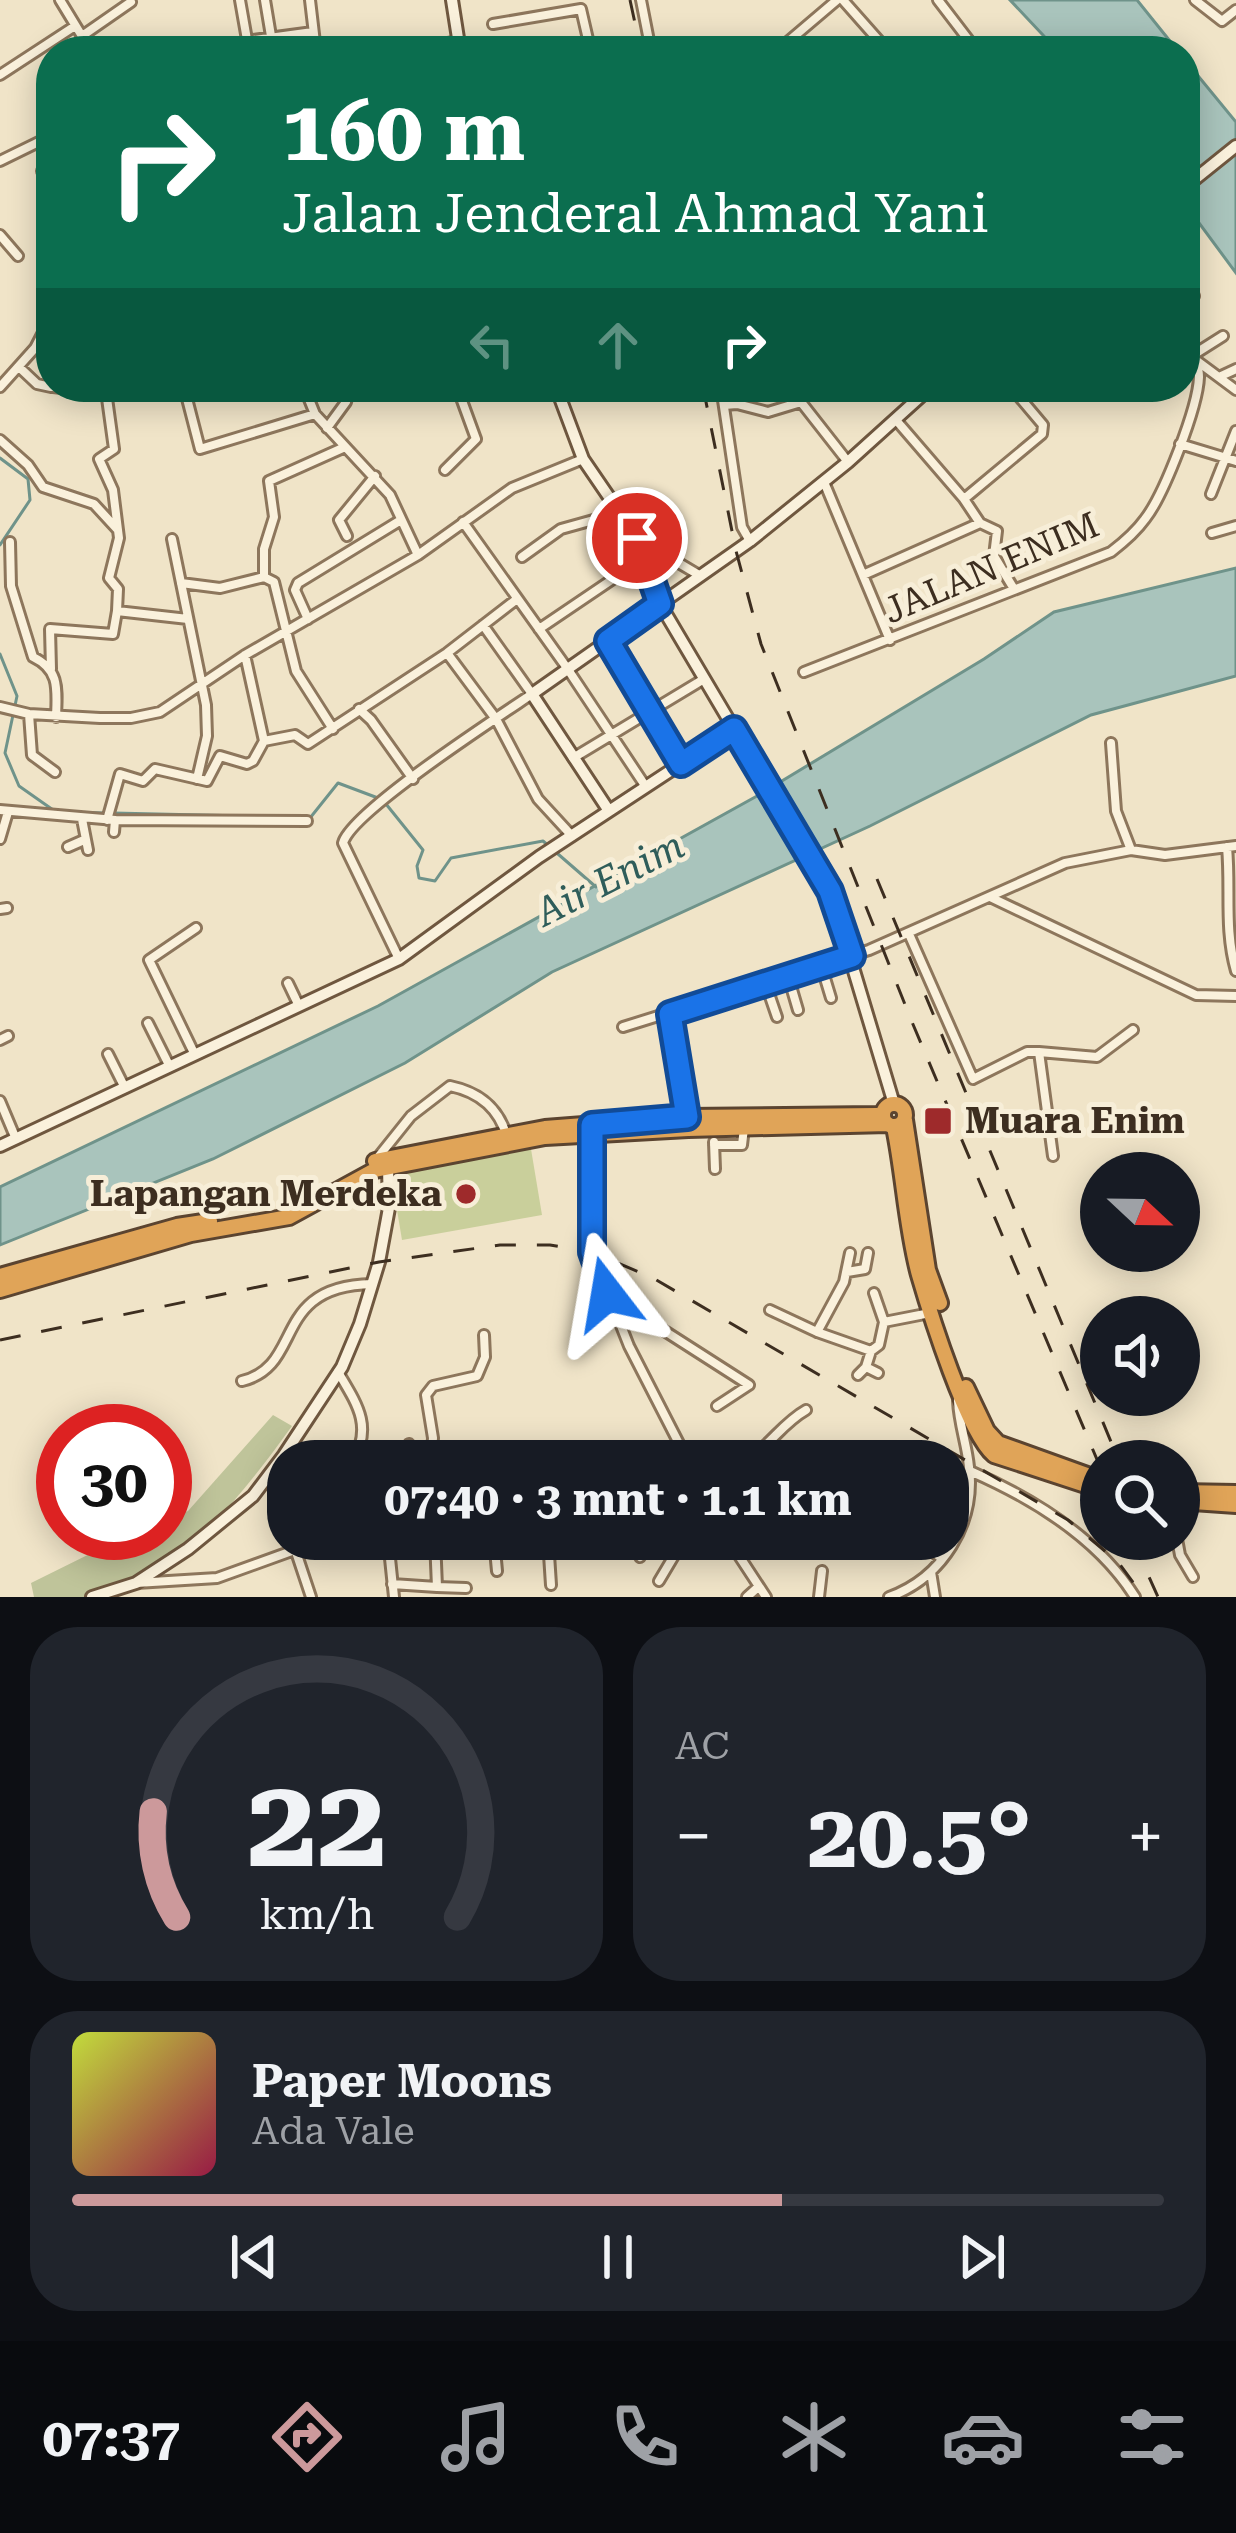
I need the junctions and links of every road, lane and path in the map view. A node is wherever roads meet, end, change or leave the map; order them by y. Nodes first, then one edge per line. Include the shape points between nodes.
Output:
1 (60, 0) edge
2 (239, 0) edge
3 (266, 0) edge
4 (310, 0) edge
5 (452, 0) edge
6 (641, 0) edge
7 (840, 0) edge
8 (938, 0) edge
9 (1197, 1) edge
10 (130, 2) edge
11 (1236, 10) edge
12 (493, 24) dead end
13 (75, 26) junction
14 (313, 32) junction
15 (60, 36) edge
16 (82, 36) joint
17 (245, 36) edge
18 (271, 36) joint
19 (314, 36) edge
20 (457, 36) edge
21 (588, 36) edge
22 (648, 36) edge
23 (795, 36) edge
24 (874, 36) edge
25 (966, 36) edge
26 (36, 51) edge
27 (0, 75) edge
28 (36, 143) edge
29 (1236, 146) edge
30 (0, 161) edge
31 (1200, 175) edge
32 (0, 235) edge
33 (17, 256) dead end
34 (1223, 336) dead end
35 (36, 346) edge
36 (1200, 353) edge
37 (1200, 362) edge
38 (19, 368) junction
39 (1236, 369) edge
40 (1221, 376) junction
41 (36, 383) edge
42 (0, 387) edge
43 (1236, 390) edge
44 (103, 402) edge
45 (188, 402) edge
46 (310, 402) edge
47 (346, 402) edge
48 (462, 402) edge
49 (562, 402) edge
50 (724, 402) edge
51 (801, 402) joint
52 (914, 402) edge
53 (1024, 402) edge
54 (1192, 402) edge
55 (724, 405) junction
56 (315, 414) junction
57 (896, 419) junction
58 (327, 428) junction
59 (1236, 431) edge
60 (0, 440) edge
61 (1180, 444) junction
62 (345, 447) junction
63 (583, 459) junction
64 (1231, 459) edge
65 (848, 462) junction
66 (446, 470) dead end
67 (374, 476) junction
68 (824, 482) junction
69 (1211, 494) dead end
70 (964, 499) junction
71 (616, 507) junction
72 (401, 520) junction
73 (463, 522) junction
74 (980, 523) junction
75 (1236, 526) edge
76 (118, 530) junction
77 (1212, 533) dead end
78 (347, 536) dead end
79 (637, 538) junction
80 (172, 539) dead end
81 (10, 542) dead end
82 (750, 542) junction
83 (418, 555) junction
84 (523, 556) dead end
85 (644, 558) junction
86 (863, 575) junction
87 (700, 576) junction
88 (264, 577) junction
89 (181, 583) junction
90 (1014, 589) junction
91 (517, 599) junction
92 (660, 604) junction
93 (117, 610) junction
94 (188, 619) junction
95 (309, 620) junction
96 (483, 626) junction
97 (539, 629) junction
98 (285, 632) junction
99 (890, 640) junction
100 (608, 641) junction
101 (447, 653) junction
102 (245, 655) junction
103 (568, 668) junction
104 (51, 669) junction
105 (804, 672) dead end
106 (704, 679) junction
107 (203, 681) junction
108 (532, 694) junction
109 (3, 708) edge
110 (359, 710) junction
111 (650, 712) junction
112 (24, 713) junction
113 (56, 717) junction
114 (496, 719) junction
115 (333, 729) junction
116 (734, 729) junction
117 (610, 735) junction
118 (264, 741) junction
119 (1111, 743) dead end
120 (573, 758) junction
121 (681, 764) junction
122 (55, 772) dead end
123 (197, 778) junction
124 (413, 779) junction
125 (646, 787) junction
126 (4, 811) edge
127 (609, 811) junction
128 (82, 819) junction
129 (109, 819) junction
130 (307, 820) dead end
131 (115, 832) dead end
132 (569, 838) junction
133 (0, 839) edge
134 (68, 847) dead end
135 (1232, 847) edge
136 (1131, 850) junction
137 (988, 896) junction
138 (196, 928) dead end
139 (909, 934) junction
140 (852, 956) junction
141 (399, 959) junction
142 (821, 964) junction
143 (1236, 971) edge
144 (788, 976) junction
145 (765, 982) junction
146 (288, 983) dead end
147 (1236, 996) edge
148 (831, 998) dead end
149 (300, 1007) junction
150 (798, 1010) dead end
151 (670, 1014) junction
152 (777, 1017) dead end
153 (148, 1023) dead end
154 (623, 1027) dead end
155 (1133, 1030) dead end
156 (1039, 1052) junction
157 (108, 1054) dead end
158 (195, 1055) junction
159 (169, 1065) junction
160 (125, 1088) junction
161 (0, 1101) edge
162 (893, 1118) junction
163 (687, 1123) junction
164 (593, 1130) junction
165 (714, 1137) junction
166 (16, 1139) junction
167 (507, 1140) junction
168 (0, 1146) edge
169 (1053, 1156) dead end
170 (379, 1167) junction
171 (715, 1169) dead end
172 (850, 1253) dead end
173 (868, 1253) dead end
174 (848, 1272) junction
175 (0, 1276) edge
176 (372, 1284) junction
177 (0, 1290) edge
178 (874, 1293) dead end
179 (607, 1294) junction
180 (770, 1310) dead end
181 (934, 1313) junction
182 (884, 1322) junction
183 (817, 1332) junction
184 (484, 1335) dead end
185 (871, 1351) junction
186 (866, 1366) junction
187 (338, 1372) junction
188 (878, 1373) dead end
189 (858, 1376) dead end
190 (242, 1381) dead end
191 (962, 1389) junction
192 (717, 1406) dead end
193 (806, 1410) dead end
194 (363, 1440) edge
195 (433, 1440) edge
196 (678, 1440) edge
197 (771, 1440) edge
198 (970, 1471) junction
199 (1080, 1472) edge
200 (1080, 1483) edge
201 (969, 1484) edge
202 (1236, 1492) edge
203 (1200, 1495) edge
204 (1200, 1500) edge
205 (1236, 1505) edge
206 (272, 1560) edge
207 (299, 1560) edge
208 (390, 1560) edge
209 (437, 1560) edge
210 (496, 1560) edge
211 (549, 1560) edge
212 (672, 1560) edge
213 (740, 1560) edge
214 (941, 1560) edge
215 (1183, 1560) edge
216 (497, 1571) dead end
217 (822, 1571) dead end
218 (931, 1572) junction
219 (1193, 1577) dead end
220 (659, 1581) dead end
221 (136, 1583) junction
222 (392, 1584) junction
223 (551, 1585) dead end
224 (439, 1588) junction
225 (466, 1588) dead end
226 (757, 1588) junction
227 (92, 1597) edge
228 (311, 1597) edge
229 (394, 1597) edge
230 (747, 1597) edge
231 (766, 1597) edge
232 (819, 1597) edge
233 (889, 1597) edge
234 (934, 1597) edge
235 (1135, 1597) edge

1 - 13 street
2 - 17 street
3 - 18 street
4 - 14 street
5 - 20 street
6 - 22 street
7 - 23 street
7 - 24 street
8 - 25 street
9 - 11 street via 1222,21
10 - 16 street
12 - 21 street via 581,9
13 - 15 street
13 - 16 street
14 - 18 street
14 - 19 street
26 - 27 street
28 - 30 street
29 - 31 street
32 - 33 street
34 - 36 street
35 - 38 street
37 - 40 street
38 - 41 street
38 - 42 street
39 - 40 street
40 - 43 street
44 - 76 street via 114,449 99,459
45 - 56 street via 200,449
46 - 56 street
47 - 58 street
48 - 66 street via 476,439
49 - 63 street
50 - 55 street
51 - 55 street via 768,412
51 - 65 street
52 - 57 street
53 - 70 street via 1042,434
54 - 61 street, JALAN ENIM
55 - 82 street
56 - 58 street
57 - 65 street
57 - 70 street
58 - 62 street
59 - 64 street
60 - 76 street via 43,487 94,504
61 - 64 street
61 - 90 street, JALAN ENIM via 1132,536
62 - 67 street
62 - 88 street via 269,482 274,517
63 - 71 street
63 - 73 street via 512,488
64 - 69 street
65 - 68 street
67 - 72 street
67 - 78 street via 340,520
68 - 82 street
68 - 86 street
70 - 74 street
71 - 79 street
71 - 84 street via 560,529
72 - 83 street
72 - 95 street via 298,583
73 - 83 street
73 - 91 street
74 - 86 street
74 - 90 street via 996,529 994,556
75 - 77 street
76 - 93 street via 109,578 118,589
79 - 85 street
79 - 87 street
80 - 89 street
81 - 104 street via 11,586 32,655
82 - 87 street
83 - 95 street
85 - 92 street
85 - 97 street
86 - 99 street
87 - 92 street
88 - 89 street via 220,588
88 - 98 street via 274,582
89 - 94 street
90 - 99 street, JALAN ENIM
91 - 96 street
91 - 97 street
92 - 100 street
92 - 106 street
93 - 94 street
93 - 104 street via 113,634 50,629
94 - 107 street
95 - 98 street
96 - 101 street
96 - 108 street
97 - 103 street
98 - 102 street
98 - 115 street via 296,671
99 - 105 street, JALAN ENIM
100 - 103 street
100 - 111 street
101 - 110 street
101 - 114 street
102 - 107 street
102 - 118 street
103 - 108 street
103 - 117 street
104 - 113 street
106 - 111 street
106 - 116 street
107 - 113 street via 141,717
107 - 123 street via 206,736
108 - 114 street
108 - 120 street
109 - 112 street
110 - 115 street
110 - 124 street
111 - 117 street
111 - 121 street
112 - 113 street
112 - 122 street via 32,755
114 - 124 street
114 - 132 street via 538,799
115 - 118 street via 308,744 295,735
116 - 121 street
116 - 140 street via 818,869
117 - 120 street
117 - 125 street
118 - 123 street via 250,763 220,756 209,780
119 - 136 street via 1116,812
120 - 127 street
121 - 125 street
123 - 129 street via 155,769 146,781 120,774
124 - 141 street via 343,843
125 - 127 street
126 - 128 street
126 - 133 street
127 - 132 street
128 - 129 street
128 - 134 street via 86,845
129 - 130 street
129 - 131 street
132 - 141 street
135 - 136 street via 1165,855
135 - 143 street via 1227,937
136 - 137 street via 1064,863
137 - 139 street
137 - 147 street via 1196,995
138 - 158 street via 149,960
139 - 140 street
139 - 156 street via 973,1079
140 - 142 street
140 - 162 street
141 - 149 street
142 - 144 street
142 - 148 street
144 - 145 street
144 - 150 street
145 - 151 street
145 - 152 street
146 - 149 street
149 - 158 street
151 - 154 street
151 - 163 street
153 - 159 street
155 - 156 street via 1097,1057
156 - 169 street
157 - 160 street
158 - 159 street
159 - 160 street
160 - 166 street
161 - 166 street
162 - 163 highway
162 - 165 highway
162 - 181 highway via 919,1273
162 - 191 highway
163 - 164 highway
163 - 165 highway
164 - 167 highway
164 - 179 street via 592,1252
165 - 171 street
166 - 168 street
167 - 170 highway
167 - 170 street via 490,1106 450,1086 411,1116
170 - 175 highway via 284,1210 177,1226
170 - 176 street via 389,1208
170 - 177 highway via 289,1217 191,1234
172 - 174 street
173 - 174 street via 866,1269
174 - 183 street
176 - 187 street
176 - 190 street via 315,1298 269,1367
178 - 182 street
179 - 192 street via 749,1385
179 - 196 street
180 - 183 street
181 - 182 street
181 - 191 highway
182 - 185 street
183 - 185 street
184 - 195 street via 477,1376 426,1395
185 - 186 street
186 - 188 street
186 - 189 street
187 - 194 street via 364,1424
187 - 221 street via 253,1496
191 - 198 street via 958,1418
191 - 199 highway via 998,1443
191 - 200 highway via 982,1445 994,1455
193 - 197 street
198 - 201 street
198 - 235 street via 1062,1523
202 - 203 highway
204 - 205 highway
206 - 221 street via 217,1578
207 - 228 street
208 - 222 street
209 - 224 street
210 - 216 street
211 - 223 street
212 - 220 street
213 - 226 street
214 - 218 street
215 - 219 street
217 - 232 street
218 - 233 street
218 - 234 street
221 - 227 street
222 - 224 street
222 - 229 street
224 - 225 street
226 - 230 street
226 - 231 street

